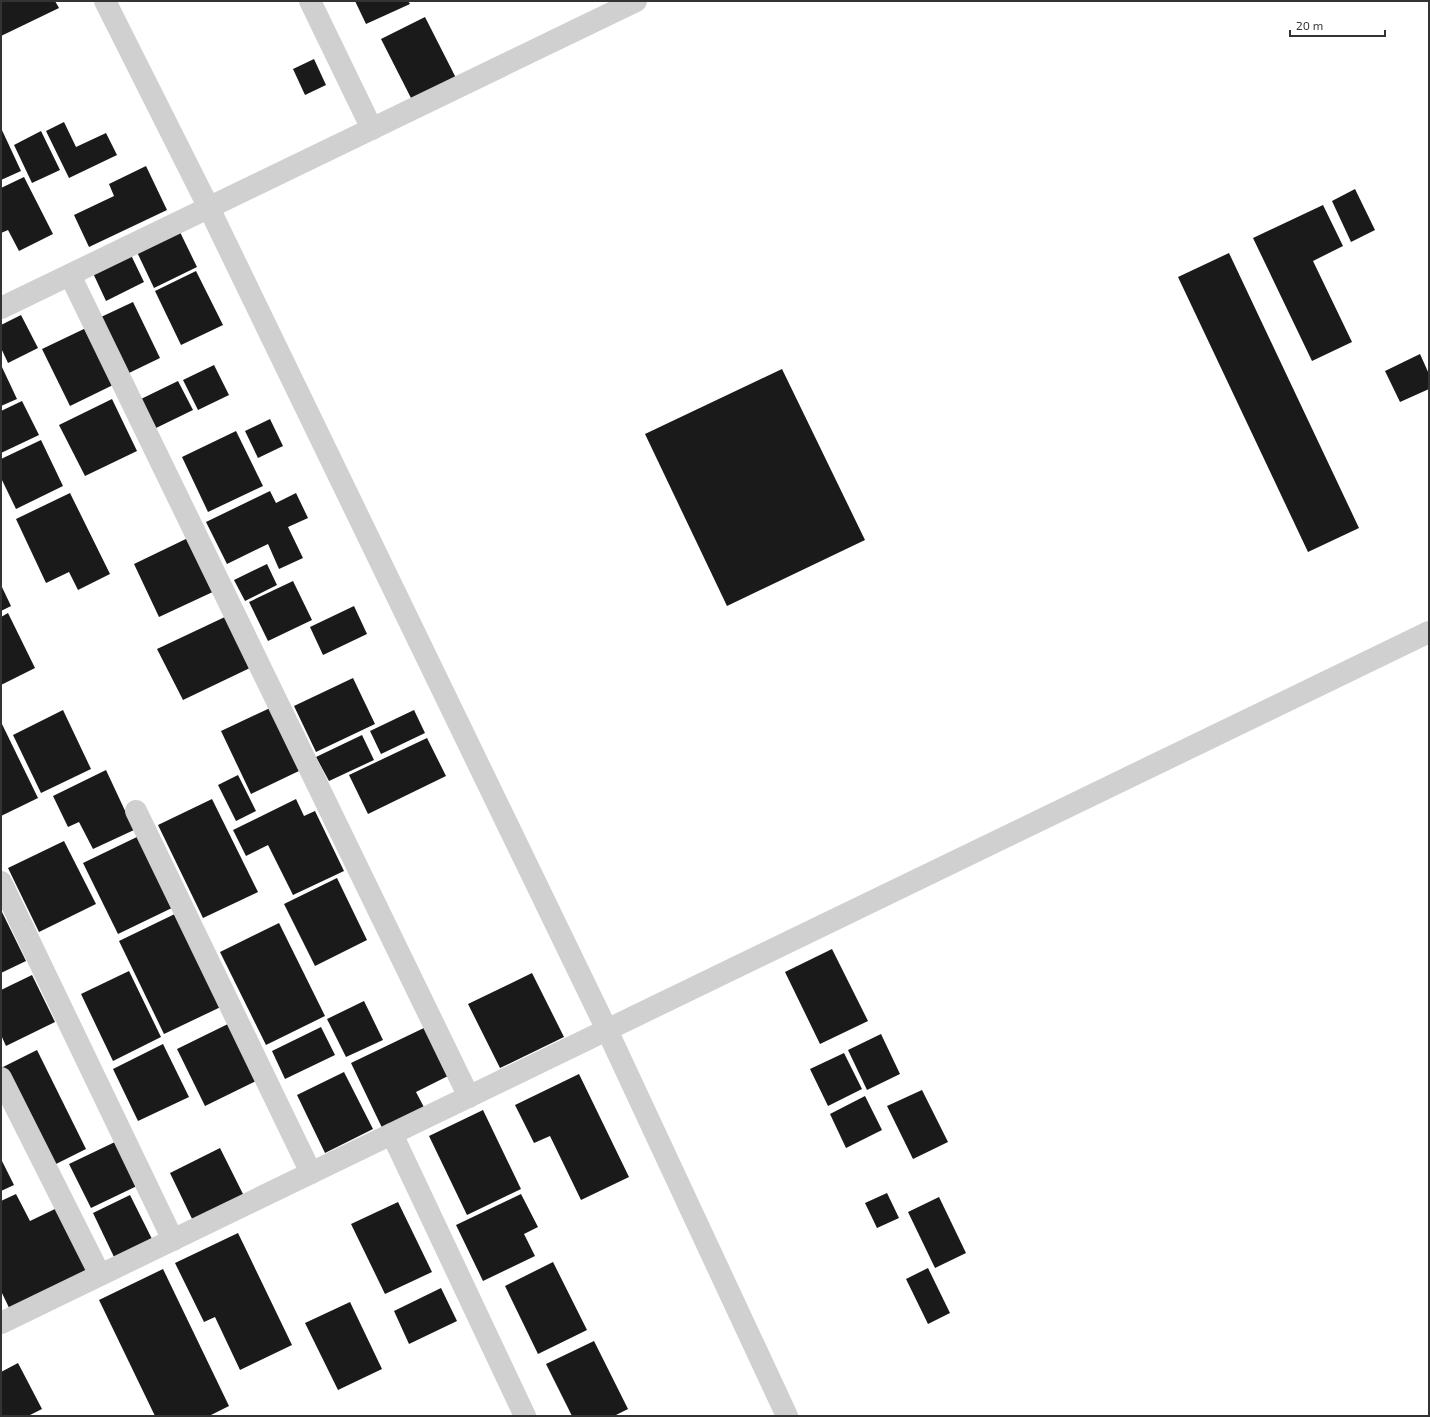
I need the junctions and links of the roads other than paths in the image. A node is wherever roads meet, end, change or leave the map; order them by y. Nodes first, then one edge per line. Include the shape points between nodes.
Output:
1 (105, 1) edge
2 (310, 1) edge
3 (636, 1) edge
4 (372, 129) junction
5 (209, 208) junction
6 (70, 275) junction
7 (1, 308) edge
8 (1429, 632) edge
9 (136, 810) dead end
10 (1, 882) edge
11 (607, 1030) junction
12 (1, 1078) edge
13 (469, 1097) junction
14 (392, 1134) junction
15 (311, 1174) junction
16 (173, 1240) junction
17 (100, 1275) junction
18 (1, 1323) edge
19 (525, 1416) edge
20 (787, 1416) edge

1 - 5 street
2 - 4 street
3 - 4 street
4 - 5 street
5 - 6 street
5 - 11 street
6 - 7 street
6 - 13 street
8 - 11 street
9 - 15 street
10 - 16 street
11 - 13 street
11 - 20 street
12 - 17 street
13 - 14 street
14 - 15 street
14 - 19 street
15 - 16 street
16 - 17 street
17 - 18 street

